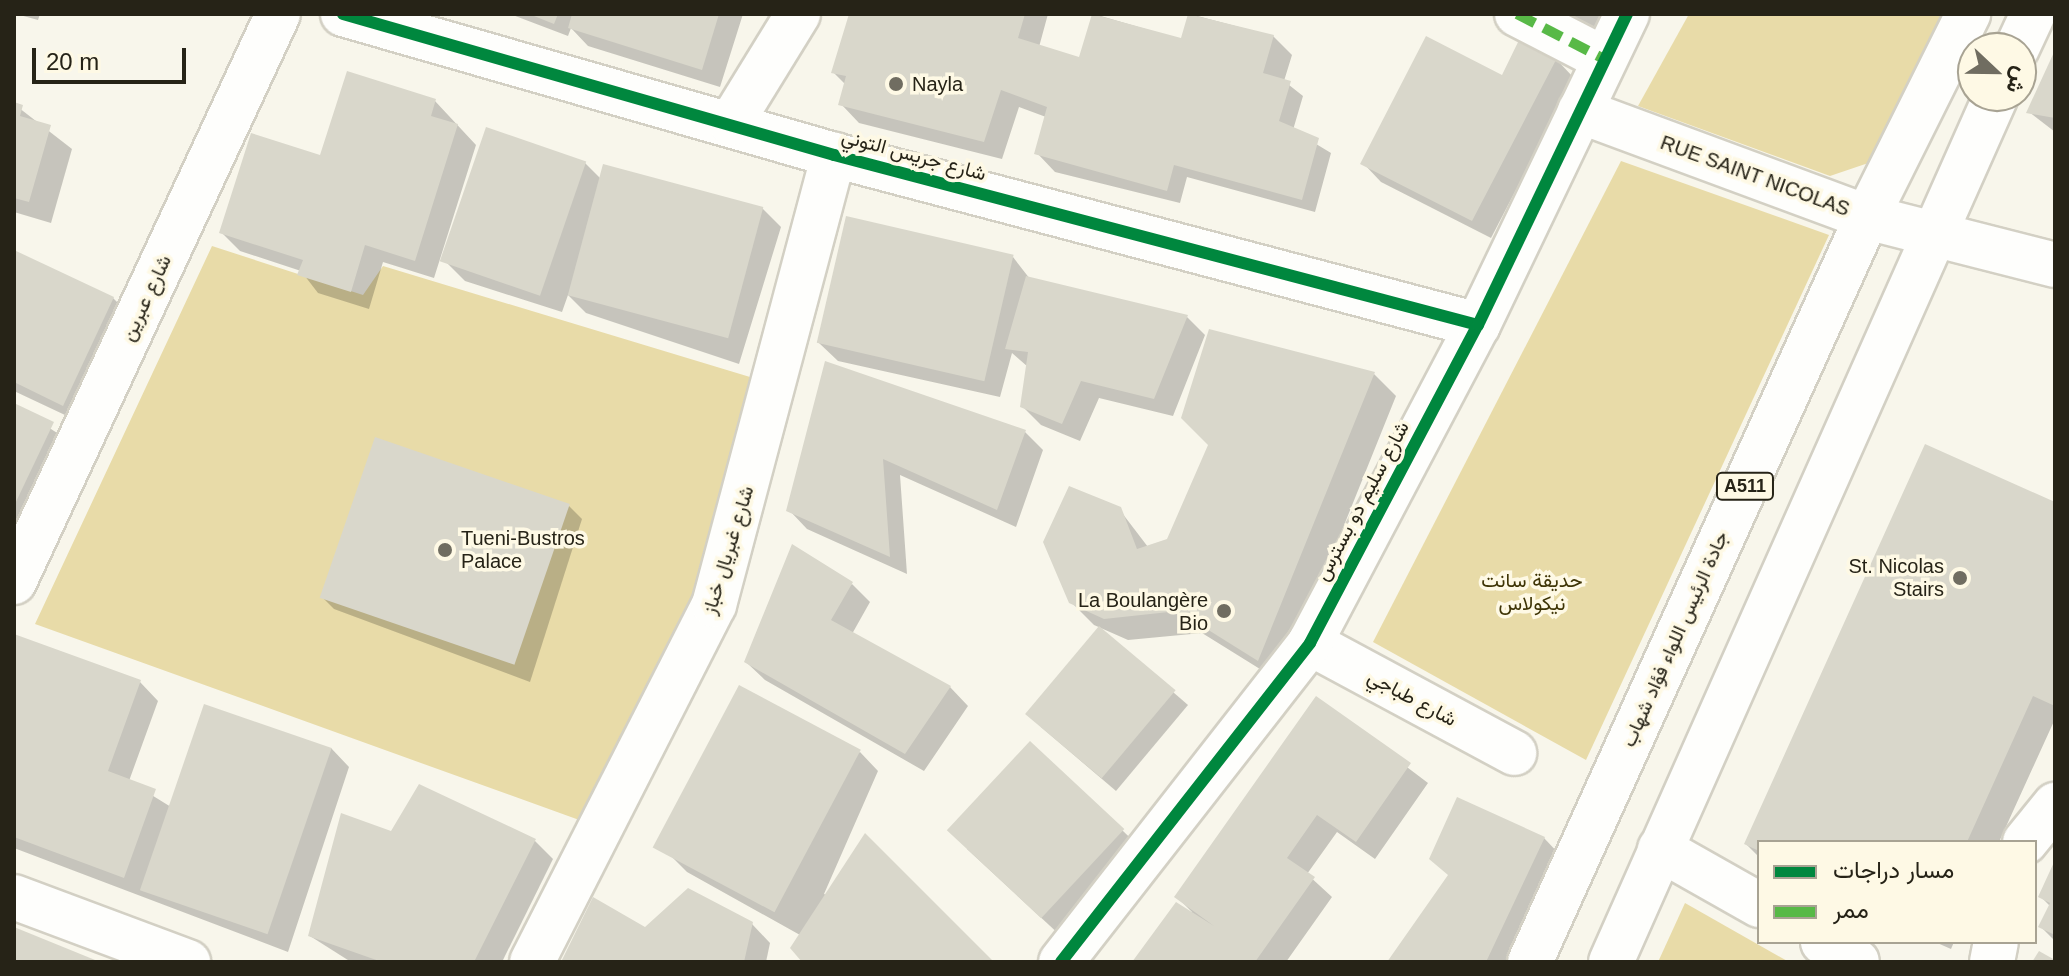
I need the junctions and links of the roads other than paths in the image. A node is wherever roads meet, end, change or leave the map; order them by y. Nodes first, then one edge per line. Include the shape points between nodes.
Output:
1 (278, 14) edge
2 (343, 14) edge
3 (798, 14) edge
4 (1517, 14) edge
5 (1627, 14) edge
6 (1968, 14) edge
7 (1604, 59) junction
8 (1580, 111) junction
9 (1989, 112) edge
10 (731, 123) junction
11 (834, 155) junction
12 (1867, 217) junction
13 (1932, 236) junction
14 (2055, 265) edge
15 (1478, 325) junction
16 (14, 582) edge
17 (1310, 643) junction
18 (1514, 753) dead end
19 (2055, 805) edge
20 (2027, 840) edge
21 (1660, 849) junction
22 (14, 897) edge
23 (1757, 904) edge
24 (1826, 944) edge
25 (188, 962) edge
26 (532, 962) edge
27 (1061, 962) edge
28 (1530, 962) edge
29 (1611, 962) edge
30 (1857, 962) edge

1 - 16 main road, شارع عبرين
2 - 10 main road, شارع جريس التوني
3 - 10 main road
4 - 7 main road
5 - 7 main road, شارع سليم دو بسترس
6 - 12 main road, جادة الرئيس اللواء فؤاد شهاب / A511
7 - 8 main road, شارع سليم دو بسترس
8 - 12 main road, RUE SAINT NICOLAS
8 - 15 main road, شارع سليم دو بسترس
9 - 13 main road
10 - 11 main road, شارع جريس التوني
11 - 15 main road, شارع جريس التوني
11 - 26 main road, شارع غبريال خباز via 714,605
12 - 13 main road, RUE SAINT NICOLAS
12 - 28 main road, جادة الرئيس اللواء فؤاد شهاب / A511
13 - 14 main road, RUE SAINT NICOLAS
13 - 21 main road
15 - 17 main road, شارع سليم دو بسترس
17 - 18 main road, شارع طباجي
17 - 27 main road, شارع سليم دو بسترس
19 - 20 main road
21 - 23 main road
21 - 29 main road
22 - 25 main road
24 - 30 main road

